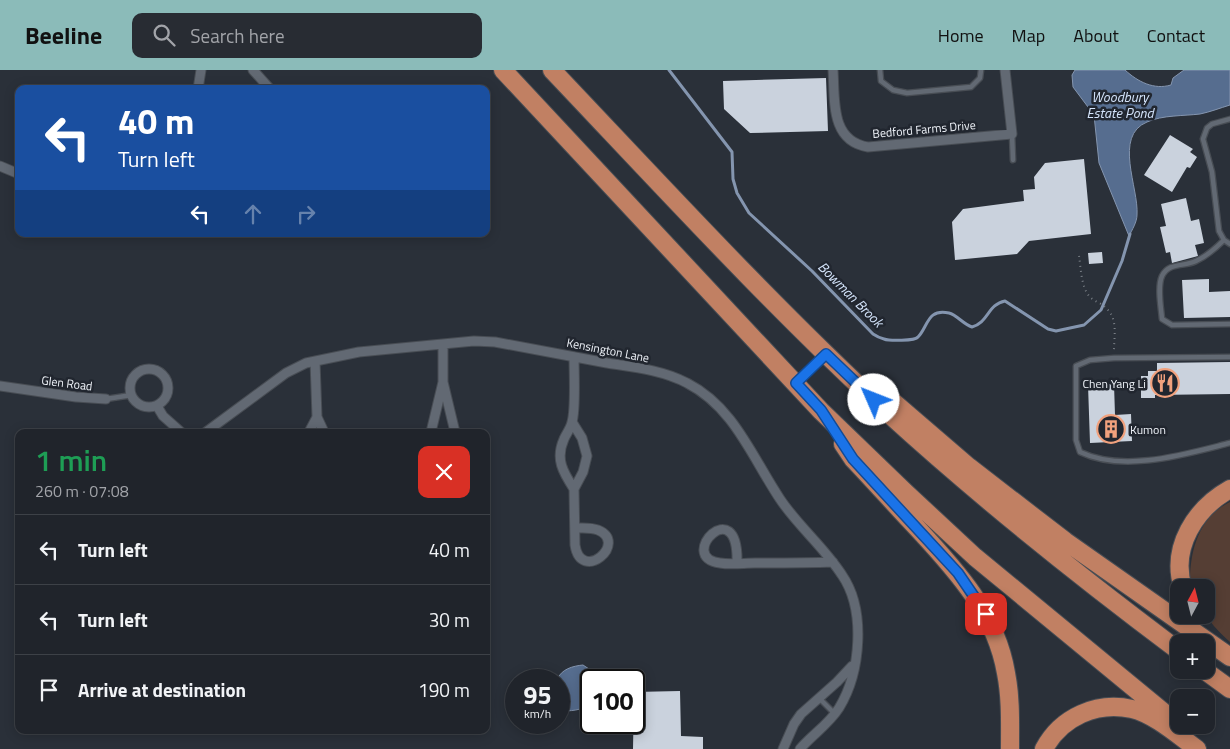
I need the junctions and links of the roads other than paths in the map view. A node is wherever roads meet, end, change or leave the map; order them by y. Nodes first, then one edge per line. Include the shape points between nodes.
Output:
1 (201, 70) edge
2 (253, 70) edge
3 (503, 70) edge
4 (552, 70) edge
5 (833, 70) edge
6 (880, 70) edge
7 (981, 70) edge
8 (1006, 70) edge
9 (199, 85) edge
10 (266, 85) edge
11 (1230, 119) edge
12 (1012, 134) junction
13 (1013, 160) dead end
14 (0, 166) edge
15 (15, 172) edge
16 (1224, 240) junction
17 (1230, 244) edge
18 (765, 295) junction
19 (1230, 324) edge
20 (442, 344) junction
21 (826, 354) junction
22 (574, 357) junction
23 (1230, 357) edge
24 (315, 361) junction
25 (443, 382) junction
26 (796, 383) junction
27 (0, 386) edge
28 (132, 395) junction
29 (106, 399) joint
30 (157, 406) junction
31 (821, 410) junction
32 (316, 417) junction
33 (572, 422) junction
34 (178, 429) edge
35 (210, 429) edge
36 (311, 429) edge
37 (322, 429) edge
38 (432, 429) edge
39 (454, 429) edge
40 (1230, 443) edge
41 (574, 489) junction
42 (1230, 489) edge
43 (575, 528) junction
44 (832, 562) junction
45 (737, 563) junction
46 (1182, 579) edge
47 (1201, 624) edge
48 (1170, 644) edge
49 (1227, 655) edge
50 (854, 664) junction
51 (1215, 678) edge
52 (1230, 689) edge
53 (818, 698) junction
54 (835, 714) junction
55 (1170, 718) edge
56 (1190, 734) edge
57 (784, 749) edge
58 (800, 749) edge
59 (1010, 749) edge
60 (1044, 749) edge
61 (1197, 749) edge
62 (1208, 749) edge

1 - 9 street
2 - 10 street
3 - 26 highway
4 - 18 highway
5 - 12 street, Bedford Farms Drive via 838,126 847,138 860,146
6 - 7 lane via 882,81 893,90 908,93 971,87 980,78
8 - 12 street
11 - 16 lane via 1212,124 1203,139 1212,172 1219,231
12 - 13 lane
14 - 15 street
16 - 17 lane
16 - 19 lane via 1196,262 1170,267 1162,276 1162,319 1172,325
18 - 21 highway
18 - 49 highway via 801,321 969,467 1065,541
20 - 22 street, Kensington Lane via 496,342
20 - 24 street, Kensington Lane via 359,352
20 - 25 street
21 - 26 lane
21 - 48 highway via 928,449 1013,521
22 - 33 street
22 - 44 street, Kensington Lane via 673,377 712,400 732,420 788,510
23 - 40 lane via 1114,358 1090,360 1076,366 1076,440 1080,452 1091,458 1145,462
24 - 32 street
24 - 35 street, Kensington Lane via 286,373
25 - 38 street
25 - 39 street
26 - 31 highway
27 - 29 street, Glen Road
28 - 29 lane, Glen Road
28 - 30 street via 142,406
28 - 30 street via 130,384 136,374 146,369 157,370 165,377 169,388 166,398
30 - 34 street
31 - 55 highway via 976,557
31 - 59 highway via 853,459 958,573 986,614 1006,673
32 - 36 street
32 - 37 street
33 - 41 street via 564,439 560,465
33 - 41 street via 582,438 587,456 584,472
41 - 43 street
42 - 46 highway via 1214,498 1188,529 1179,563
43 - 43 street via 578,555 587,561 602,557 608,548 602,532
44 - 45 street
44 - 50 street, Kensington Lane via 848,585 857,611 858,638
45 - 45 street via 710,559 705,550 710,535 724,531 734,536 738,546
47 - 49 highway
50 - 53 street
50 - 54 street, Kensington Lane via 843,701
51 - 52 highway
53 - 54 lane
53 - 57 street via 794,724
54 - 58 street, Kensington Lane
56 - 62 highway
60 - 61 highway via 1061,726 1093,708 1132,709 1160,722

